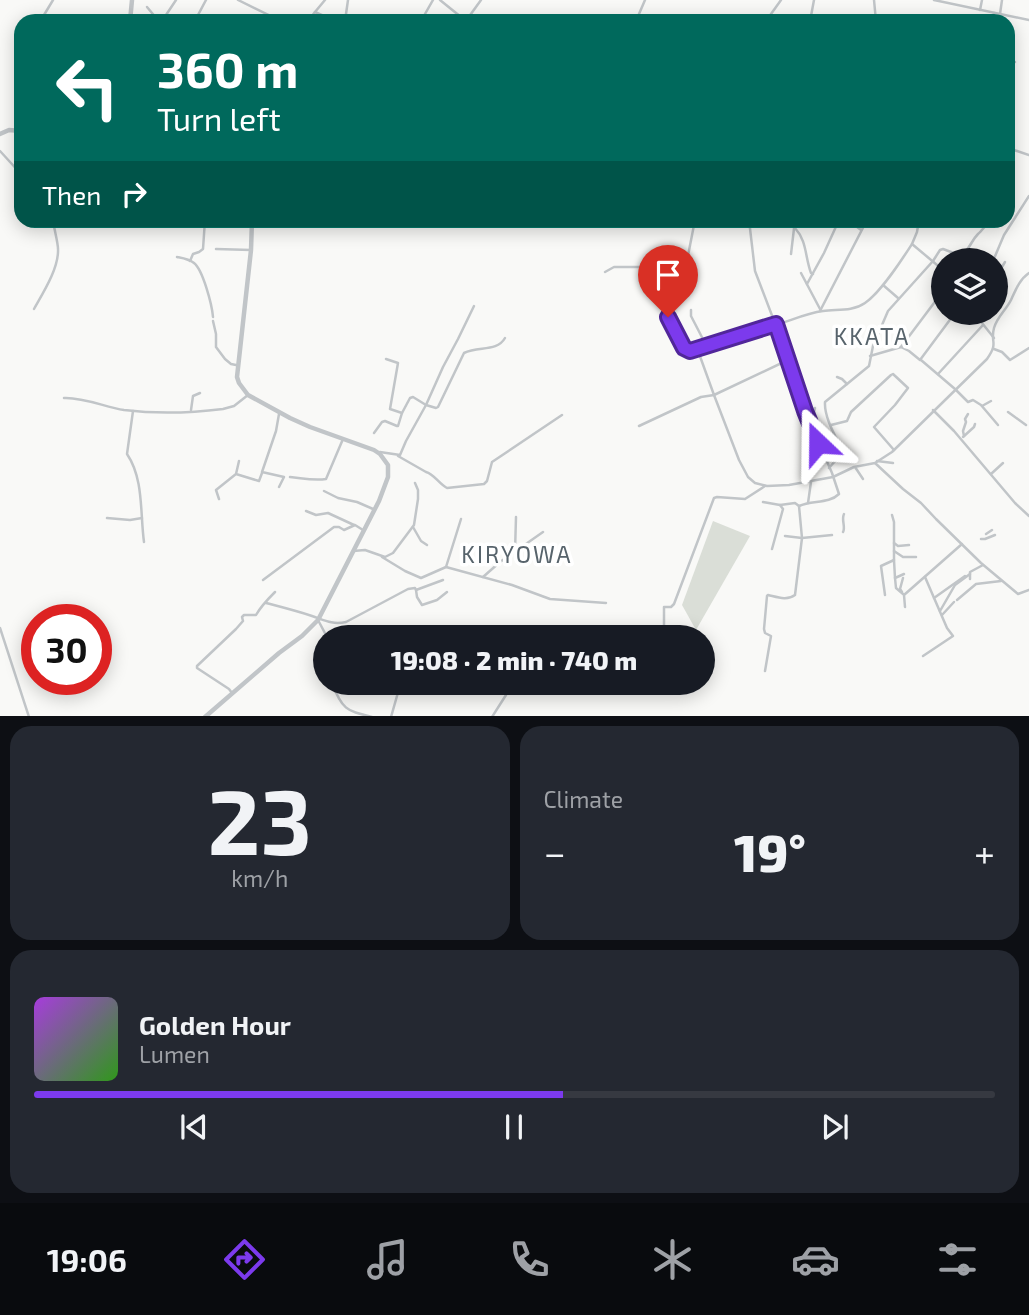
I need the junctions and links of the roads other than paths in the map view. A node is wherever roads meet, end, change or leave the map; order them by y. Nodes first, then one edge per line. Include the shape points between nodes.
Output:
1 (238, 0) edge
2 (325, 0) edge
3 (440, 0) edge
4 (934, 0) edge
5 (982, 0) edge
6 (1002, 0) edge
7 (956, 2) edge
8 (147, 7) dead end
9 (980, 10) junction
10 (315, 12) joint
11 (994, 13) joint
12 (153, 14) edge
13 (267, 14) edge
14 (319, 14) edge
15 (457, 14) edge
16 (1000, 14) joint
17 (0, 151) edge
18 (14, 166) edge
19 (1029, 196) edge
20 (1015, 218) edge
21 (54, 228) edge
22 (204, 228) edge
23 (252, 228) edge
24 (693, 228) edge
25 (750, 228) edge
26 (795, 228) edge
27 (797, 228) edge
28 (835, 228) edge
29 (858, 228) edge
30 (918, 228) edge
31 (985, 228) edge
32 (1009, 228) edge
33 (861, 230) joint
34 (912, 244) junction
35 (970, 248) edge
36 (998, 248) edge
37 (216, 249) dead end
38 (251, 250) junction
39 (791, 254) dead end
40 (177, 257) dead end
41 (931, 259) edge
42 (190, 261) junction
43 (931, 263) edge
44 (682, 269) junction
45 (605, 272) dead end
46 (1029, 272) edge
47 (801, 274) dead end
48 (813, 274) junction
49 (680, 284) dead end
50 (807, 284) junction
51 (883, 285) junction
52 (898, 298) junction
53 (657, 303) dead end
54 (474, 306) dead end
55 (931, 307) edge
56 (34, 309) dead end
57 (691, 310) dead end
58 (820, 310) junction
59 (776, 325) junction
60 (946, 325) edge
61 (983, 325) joint
62 (505, 338) dead end
63 (994, 338) junction
64 (706, 345) junction
65 (901, 347) junction
66 (697, 348) junction
67 (1029, 348) edge
68 (994, 349) junction
69 (870, 356) junction
70 (386, 359) dead end
71 (788, 360) junction
72 (920, 360) junction
73 (236, 365) dead end
74 (938, 374) junction
75 (837, 377) dead end
76 (847, 384) junction
77 (956, 389) junction
78 (200, 393) dead end
79 (248, 395) junction
80 (714, 395) junction
81 (64, 398) dead end
82 (991, 401) dead end
83 (426, 405) junction
84 (982, 406) junction
85 (815, 408) dead end
86 (191, 410) dead end
87 (933, 410) junction
88 (133, 411) junction
89 (402, 412) junction
90 (1008, 412) dead end
91 (279, 414) dead end
92 (968, 414) dead end
93 (562, 415) dead end
94 (810, 423) junction
95 (975, 424) dead end
96 (831, 425) junction
97 (998, 425) dead end
98 (1026, 425) dead end
99 (639, 426) dead end
100 (374, 433) dead end
101 (962, 438) junction
102 (343, 439) junction
103 (894, 450) junction
104 (376, 452) junction
105 (398, 456) junction
106 (876, 462) junction
107 (893, 463) dead end
108 (1003, 463) dead end
109 (855, 467) junction
110 (829, 468) junction
111 (262, 473) dead end
112 (991, 474) junction
113 (289, 477) dead end
114 (833, 477) junction
115 (863, 479) dead end
116 (811, 481) junction
117 (415, 483) dead end
118 (766, 486) junction
119 (279, 487) dead end
120 (324, 491) dead end
121 (219, 499) dead end
122 (763, 502) dead end
123 (808, 503) junction
124 (780, 505) junction
125 (799, 506) junction
126 (306, 510) dead end
127 (374, 510) junction
128 (844, 514) dead end
129 (892, 515) dead end
130 (1029, 516) edge
131 (516, 517) dead end
132 (107, 518) dead end
133 (142, 518) junction
134 (461, 519) dead end
135 (355, 525) junction
136 (413, 527) junction
137 (364, 530) junction
138 (992, 530) dead end
139 (543, 532) dead end
140 (843, 532) dead end
141 (986, 534) dead end
142 (832, 535) dead end
143 (995, 535) dead end
144 (785, 536) dead end
145 (802, 538) junction
146 (981, 540) dead end
147 (144, 542) dead end
148 (894, 543) junction
149 (962, 544) junction
150 (427, 545) dead end
151 (909, 545) dead end
152 (772, 549) dead end
153 (352, 551) junction
154 (894, 551) junction
155 (515, 552) junction
156 (382, 557) junction
157 (916, 557) dead end
158 (894, 560) junction
159 (983, 565) junction
160 (446, 567) junction
161 (970, 574) junction
162 (483, 577) junction
163 (925, 577) junction
164 (895, 578) junction
165 (970, 579) dead end
166 (263, 580) dead end
167 (443, 580) dead end
168 (1001, 581) junction
169 (416, 590) junction
170 (1029, 590) edge
171 (275, 592) dead end
172 (447, 592) dead end
173 (885, 595) dead end
174 (904, 595) junction
175 (934, 598) junction
176 (266, 603) junction
177 (606, 603) dead end
178 (905, 607) dead end
179 (941, 613) junction
180 (318, 620) junction
181 (321, 625) edge
182 (664, 625) edge
183 (0, 628) edge
184 (923, 656) dead end
185 (765, 671) dead end
186 (232, 693) junction
187 (338, 695) edge
188 (397, 695) edge
189 (506, 695) edge
190 (29, 716) edge
191 (205, 716) edge
192 (372, 716) edge
193 (391, 716) edge
194 (492, 716) edge

1 - 13 street
2 - 10 street
3 - 15 street
4 - 7 street
5 - 9 street
6 - 16 street
7 - 9 street
8 - 12 street
9 - 11 street
10 - 14 street
11 - 16 street
17 - 18 street
19 - 20 street
21 - 56 street via 58,248 55,269
22 - 42 street via 203,248
23 - 38 street
24 - 44 street via 685,271
25 - 59 street via 755,271
26 - 39 street
27 - 48 street
28 - 48 street
29 - 33 street
30 - 34 street
31 - 35 street
32 - 36 street
33 - 58 street
34 - 41 street
34 - 51 street
37 - 38 street
38 - 79 street via 237,377
40 - 42 street
42 - 73 street via 198,268 212,303 216,347
43 - 52 street
44 - 45 street via 614,267
44 - 49 street
46 - 63 street via 1001,315
47 - 50 street
48 - 50 street
50 - 58 street
51 - 52 street
51 - 58 street via 861,306
52 - 69 street
53 - 66 street via 684,348
54 - 83 street
55 - 65 street
57 - 64 street
58 - 59 street
59 - 64 street
59 - 71 street
60 - 72 street
61 - 63 street
61 - 74 street
62 - 83 street via 494,347 464,353 438,407
63 - 68 street
64 - 66 street
65 - 69 street
65 - 72 street
66 - 80 street
67 - 68 street via 1010,360
68 - 77 street
69 - 76 street via 867,368
70 - 89 street via 398,363 390,408
71 - 80 street
71 - 94 street
72 - 74 street
74 - 77 street
75 - 76 street
76 - 96 street via 825,404
77 - 84 street via 968,402
77 - 87 street
78 - 86 street via 193,396
79 - 88 street via 223,408
79 - 102 street
80 - 99 street
80 - 118 street via 748,477
81 - 88 street
82 - 84 street
83 - 89 street via 412,398
83 - 105 street
84 - 97 street
85 - 94 street via 817,419
87 - 101 street
87 - 103 street
88 - 133 street via 127,454 138,481
89 - 100 street via 398,426 382,422
90 - 98 street
91 - 119 street via 262,472 284,477
92 - 101 street
93 - 105 street via 492,463 485,483 444,487
94 - 110 street
95 - 101 street
96 - 103 street via 846,421 894,374 908,388 874,427
96 - 110 street via 843,452
101 - 112 street
102 - 104 street
102 - 113 street via 326,478
103 - 106 street
104 - 105 street
104 - 127 street via 388,470
106 - 107 street
106 - 109 street
106 - 149 street
108 - 112 street
109 - 114 street
109 - 115 street
110 - 114 street
111 - 121 street via 259,481 236,474 216,490
112 - 130 street
114 - 116 street
114 - 123 street via 839,496
116 - 118 street
116 - 123 street
117 - 136 street via 418,499
118 - 182 street via 745,499 714,498 674,604 664,607
120 - 127 street
122 - 124 street
123 - 125 street
124 - 125 street
124 - 152 street via 783,509
125 - 145 street
126 - 135 street via 316,515 328,513
127 - 137 street
128 - 140 street
129 - 148 street
131 - 155 street
132 - 133 street
133 - 147 street
134 - 160 street
135 - 137 street
135 - 166 street via 344,530 334,527
136 - 150 street
136 - 156 street via 392,554
137 - 153 street
138 - 141 street
139 - 155 street
142 - 145 street
143 - 146 street
144 - 145 street
145 - 185 street via 795,596 767,596 764,629 771,636
148 - 151 street
148 - 154 street
149 - 159 street
149 - 163 street
153 - 156 street via 365,550
153 - 180 street
154 - 157 street
154 - 158 street
155 - 162 street
156 - 160 street via 423,578
158 - 164 street
158 - 173 street via 881,566
159 - 161 street
159 - 168 street
160 - 162 street
161 - 165 street
161 - 175 street
161 - 179 street via 957,583
162 - 177 street via 550,599
163 - 174 street
163 - 175 street
164 - 174 street
164 - 174 street via 903,576 900,589
167 - 169 street
168 - 170 street via 1018,594
168 - 179 street via 973,585
169 - 172 street via 422,605
169 - 180 street via 400,593 346,622
171 - 176 street
174 - 178 street
175 - 179 street
176 - 180 street
176 - 186 street via 256,615 244,615 236,629 197,666
179 - 184 street via 953,636
180 - 181 street
180 - 186 street
183 - 190 street
186 - 191 street
187 - 192 street via 347,709
188 - 193 street
189 - 194 street

